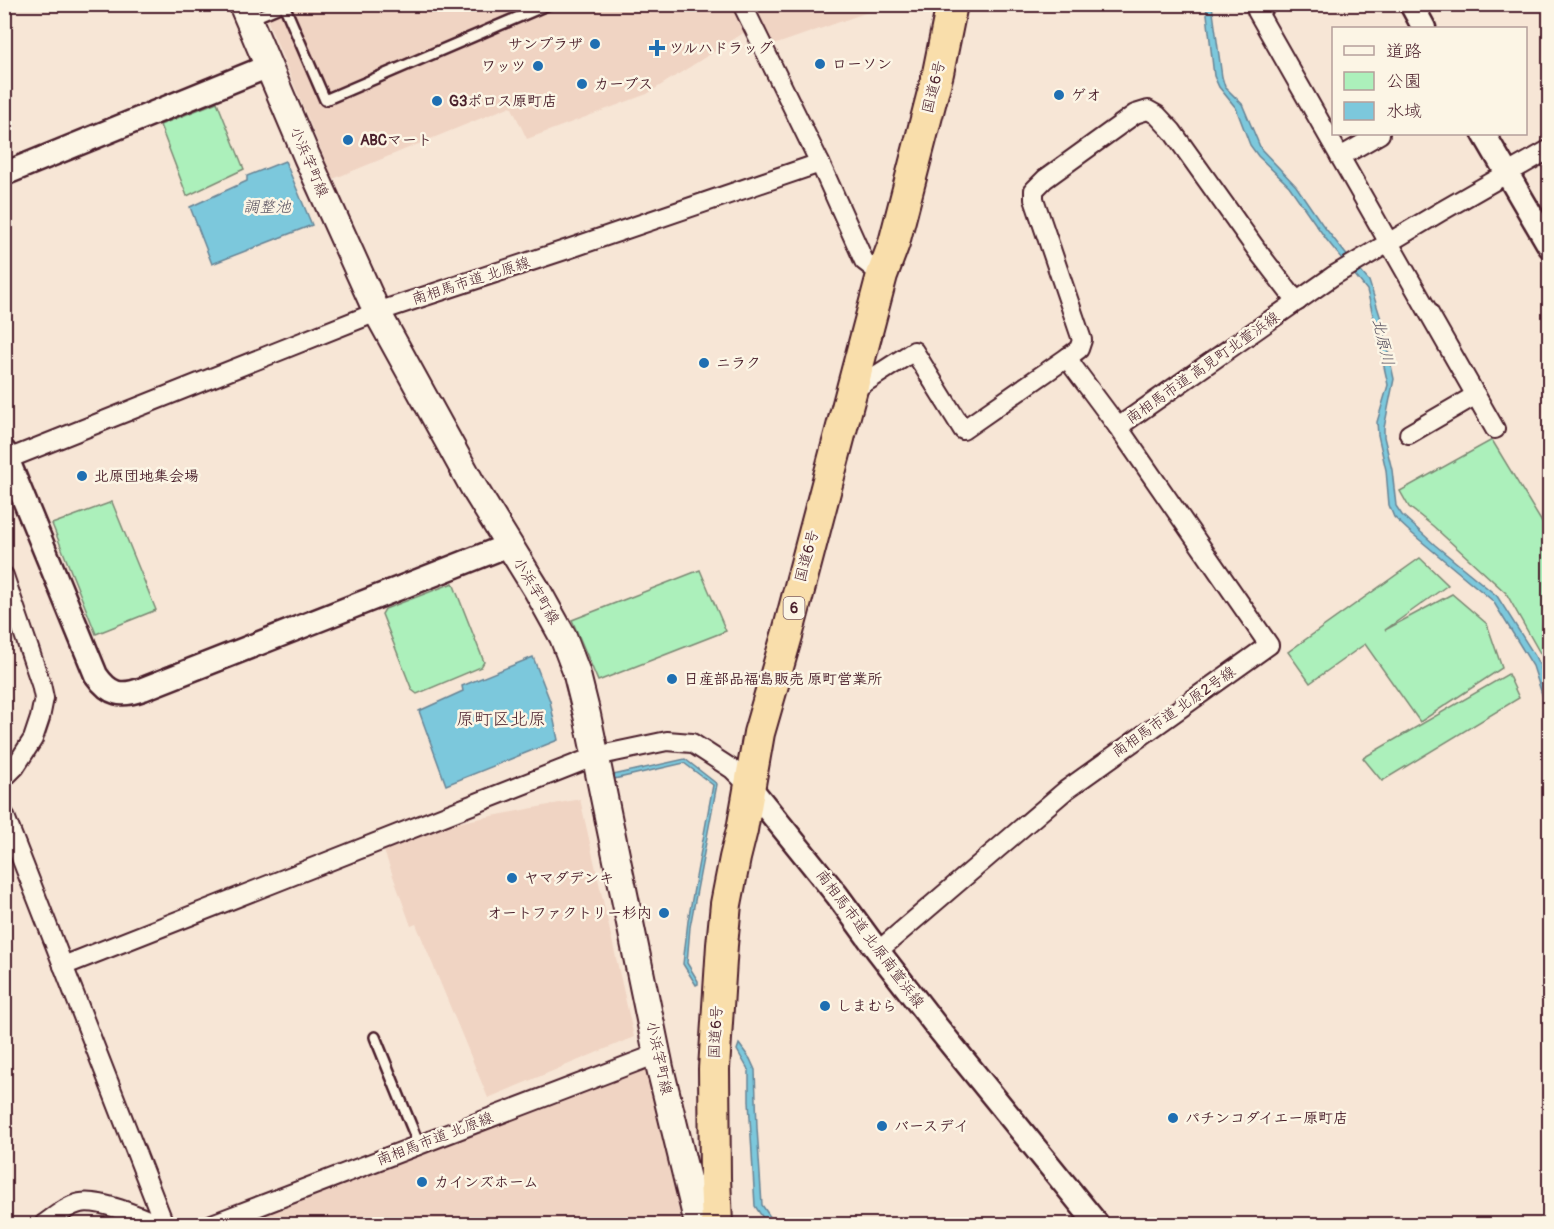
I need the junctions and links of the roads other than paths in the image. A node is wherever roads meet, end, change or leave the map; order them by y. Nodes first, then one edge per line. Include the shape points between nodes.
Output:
1 (549, 4) edge
2 (742, 4) edge
3 (952, 4) edge
4 (1268, 4) edge
5 (1411, 4) edge
6 (245, 12) edge
7 (1423, 27) edge
8 (269, 66) junction
9 (1378, 135) edge
10 (1485, 135) edge
11 (1550, 149) edge
12 (1340, 157) junction
13 (820, 163) junction
14 (1507, 173) junction
15 (4, 174) edge
16 (1389, 242) junction
17 (1550, 247) edge
18 (882, 275) junction
19 (1298, 301) junction
20 (377, 312) junction
21 (1068, 357) junction
22 (852, 391) junction
23 (1476, 395) junction
24 (1118, 427) junction
25 (1495, 429) dead end
26 (1409, 434) dead end
27 (5, 456) edge
28 (509, 545) junction
29 (4, 576) edge
30 (8, 601) edge
31 (596, 756) junction
32 (4, 778) edge
33 (749, 786) junction
34 (4, 814) edge
35 (878, 951) junction
36 (63, 966) junction
37 (375, 1037) dead end
38 (657, 1054) junction
39 (419, 1145) junction
40 (44, 1224) edge
41 (158, 1224) edge
42 (164, 1224) edge
43 (212, 1224) edge
44 (698, 1224) edge
45 (717, 1224) edge
46 (1097, 1224) edge

1 - 6 lane via 326,100 284,4
2 - 13 street
3 - 18 highway, 国道6号 / 6 via 938,73 894,243
4 - 12 street via 1257,11
5 - 7 street
6 - 8 main road, 小浜字町線
8 - 15 street
8 - 20 main road, 小浜字町線
9 - 12 street
10 - 14 street
11 - 14 street
12 - 16 street
13 - 18 street via 864,261
13 - 20 street, 南相馬市道 北原線
14 - 16 street
14 - 17 street
16 - 19 street, 南相馬市道 高見町北萱浜線
16 - 23 street
18 - 22 highway, 国道6号 / 6
19 - 21 street via 1259,254 1172,131 1149,110 1135,114 1034,189 1034,199 1082,340 1079,349
19 - 24 street, 南相馬市道 高見町北萱浜線
20 - 27 street, 南相馬市道 北原線 via 18,455
20 - 28 main road, 小浜字町線
21 - 22 street via 963,430 914,351
21 - 24 street, 南相馬市道 高見町北萱浜線
22 - 33 highway, 国道6号 / 6 via 759,733
23 - 25 street
23 - 26 street
24 - 35 street, 南相馬市道 北原2号線 via 1269,645 1066,790
27 - 28 street via 96,675 104,687 116,693 130,694
28 - 31 main road, 小浜字町線 via 563,637 576,671
29 - 30 street
30 - 32 street via 44,698 33,739
31 - 33 street, 南相馬市道 北原南萱浜線 via 667,741 692,744 732,769
31 - 36 street, 南相馬市道 北原南萱浜線
31 - 38 main road, 小浜字町線
33 - 35 street, 南相馬市道 北原南萱浜線
33 - 45 highway, 国道6号 / 6 via 726,904 719,986 714,1069
34 - 36 street
35 - 46 street, 南相馬市道 北原南萱浜線
36 - 42 street
37 - 39 lane
38 - 39 street, 南相馬市道 北原線
38 - 44 main road, 小浜字町線
39 - 43 street, 南相馬市道 北原線
40 - 41 street via 71,1206 89,1202

